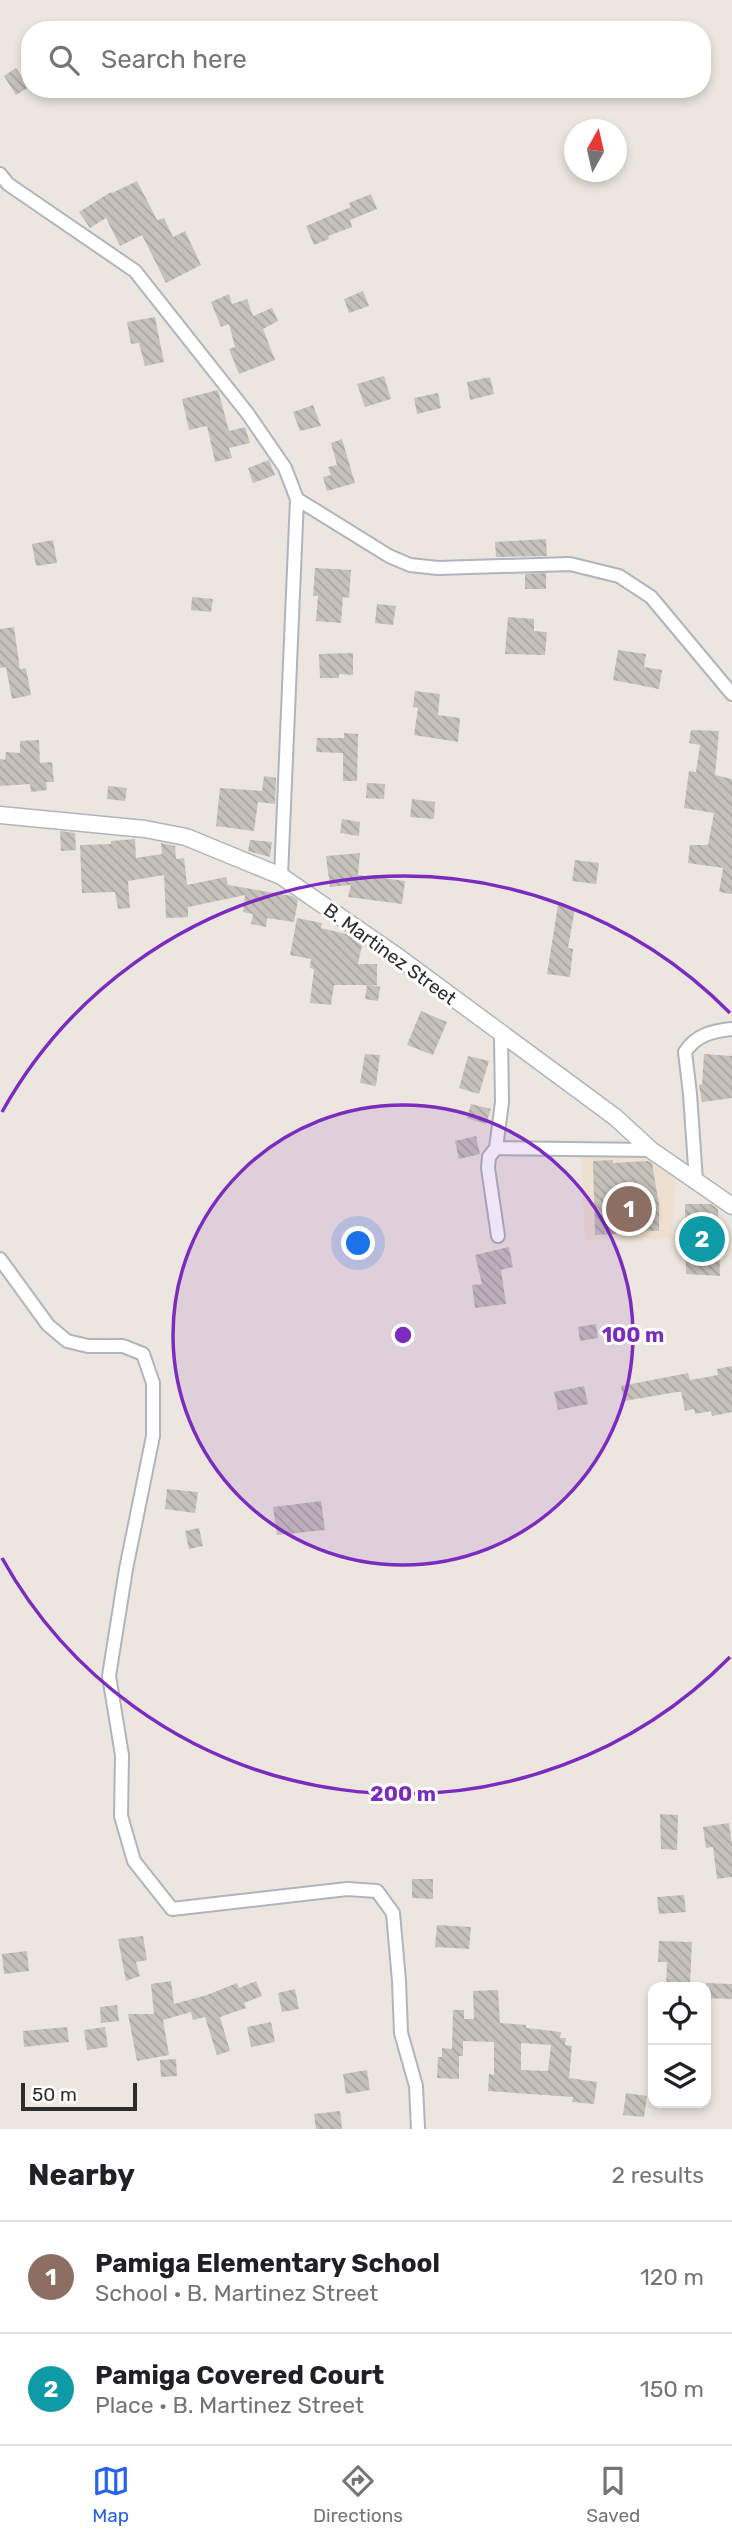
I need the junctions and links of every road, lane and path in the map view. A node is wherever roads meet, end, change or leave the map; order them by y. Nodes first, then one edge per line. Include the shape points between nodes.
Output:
1 (0, 174) edge
2 (297, 499) junction
3 (732, 694) edge
4 (0, 815) edge
5 (281, 876) junction
6 (732, 1029) edge
7 (501, 1036) junction
8 (496, 1148) junction
9 (651, 1150) junction
10 (695, 1181) junction
11 (732, 1206) edge
12 (498, 1236) dead end
13 (0, 1259) edge
14 (418, 2129) edge

1 - 2 street via 135,271 248,414 285,468
2 - 3 street via 410,565 570,564 619,576 651,597
2 - 5 street
4 - 5 street, B. Martinez Street via 186,837
5 - 7 street, B. Martinez Street
6 - 10 street via 692,1041 685,1052
7 - 8 street via 502,1101
7 - 9 street, B. Martinez Street via 615,1117
8 - 9 street
8 - 12 street via 488,1168
9 - 10 street, B. Martinez Street
10 - 11 street, B. Martinez Street
13 - 14 street via 48,1325 67,1341 123,1346 143,1354 153,1382 153,1436 109,1676 122,1755 121,1816 134,1861 172,1909 347,1889 377,1891 393,1913 401,2033 416,2085

